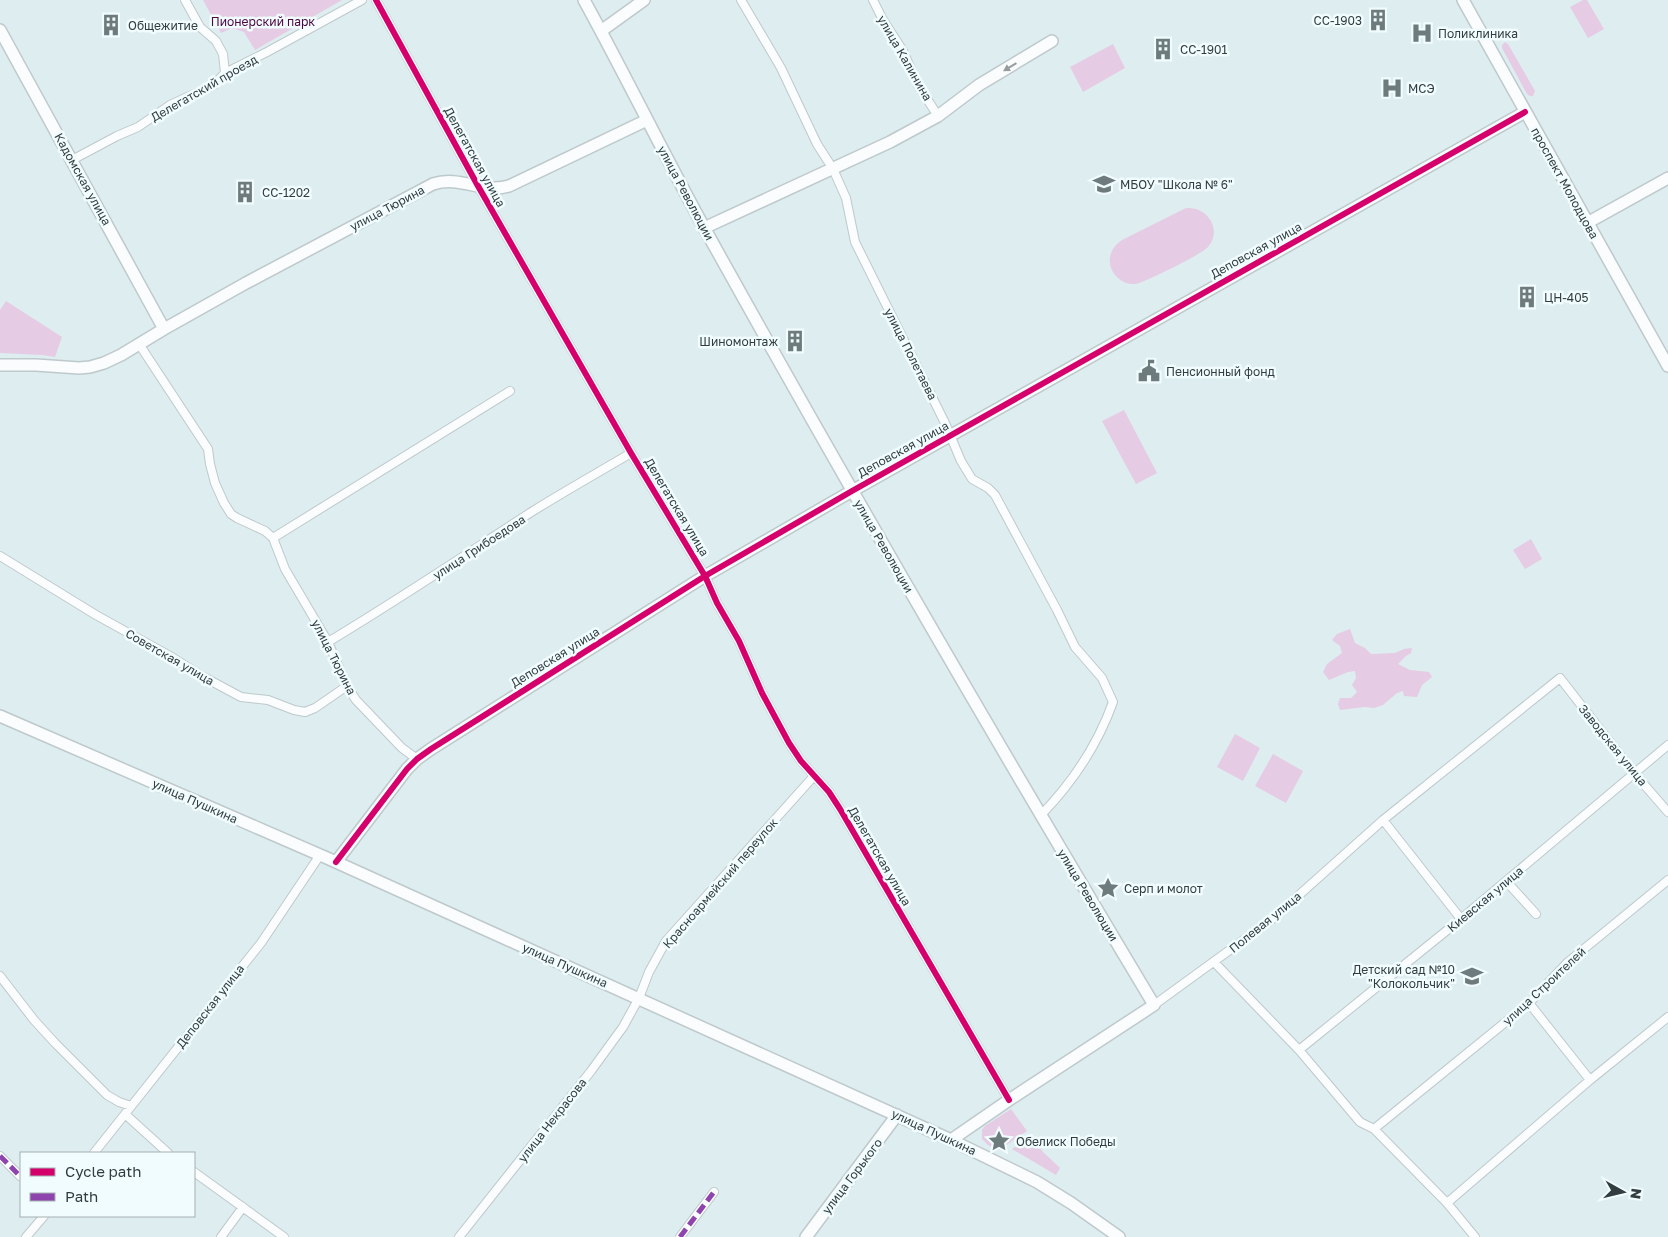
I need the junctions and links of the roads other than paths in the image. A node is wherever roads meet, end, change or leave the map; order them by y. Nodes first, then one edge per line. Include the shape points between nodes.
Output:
1 (185, 0) edge
2 (362, 0) edge
3 (376, 0) edge
4 (584, 0) edge
5 (644, 0) edge
6 (741, 0) edge
7 (873, 0) edge
8 (1463, 0) edge
9 (0, 30) edge
10 (601, 31) junction
11 (1052, 41) dead end
12 (225, 73) junction
13 (1525, 112) junction
14 (938, 116) junction
15 (647, 120) junction
16 (72, 160) junction
17 (833, 169) junction
18 (1668, 178) edge
19 (478, 186) junction
20 (1587, 223) junction
21 (704, 228) junction
22 (164, 329) junction
23 (139, 344) junction
24 (0, 365) edge
25 (1668, 366) edge
26 (510, 390) dead end
27 (951, 436) junction
28 (631, 452) junction
29 (852, 491) junction
30 (273, 538) junction
31 (0, 556) edge
32 (705, 576) junction
33 (328, 642) junction
34 (1560, 678) joint
35 (347, 686) junction
36 (0, 716) edge
37 (1668, 745) edge
38 (417, 759) junction
39 (1634, 773) junction
40 (814, 776) junction
41 (1668, 812) edge
42 (1041, 815) junction
43 (1383, 820) junction
44 (320, 855) junction
45 (336, 862) junction
46 (1668, 880) edge
47 (1506, 881) junction
48 (1536, 914) dead end
49 (1461, 919) junction
50 (1214, 962) junction
51 (0, 976) edge
52 (639, 998) junction
53 (1529, 1003) junction
54 (1154, 1005) junction
55 (1668, 1017) edge
56 (1299, 1050) junction
57 (1590, 1080) junction
58 (1009, 1100) junction
59 (131, 1106) junction
60 (125, 1114) junction
61 (897, 1115) junction
62 (1374, 1129) junction
63 (951, 1140) junction
64 (95, 1152) edge
65 (167, 1152) edge
66 (0, 1156) edge
67 (195, 1173) edge
68 (20, 1176) edge
69 (714, 1192) dead end
70 (1447, 1203) junction
71 (243, 1208) junction
72 (43, 1217) edge
73 (26, 1237) edge
74 (221, 1237) edge
75 (284, 1237) edge
76 (458, 1237) edge
77 (680, 1237) edge
78 (806, 1237) edge
79 (1119, 1237) edge
80 (1475, 1237) edge

1 - 12 street via 200,27 216,41 223,54
2 - 12 street, Делегатский проезд
3 - 19 street, Делегатская улица
4 - 10 street, улица Революции
5 - 10 street
6 - 17 street, улица Полетаева via 781,68 817,144
7 - 14 street, улица Калинина
8 - 13 street, проспект Молодцова
9 - 16 street, Кадомская улица
10 - 15 street, улица Революции
11 -> 14 street via 979,85
12 - 16 street, Делегатский проезд via 214,85 170,105 138,126
13 - 20 street, проспект Молодцова
13 - 27 street, Деповская улица
14 - 17 street
15 - 19 street, улица Тюрина via 508,186 491,189
15 - 21 street, улица Революции
16 - 22 street, Кадомская улица
17 - 21 street
17 - 27 street, улица Полетаева via 846,198 856,242
18 - 20 street
19 - 22 street, улица Тюрина via 450,180 425,187
19 - 28 street, Делегатская улица
20 - 25 street, проспект Молодцова
21 - 29 street, улица Революции
22 - 23 street, улица Тюрина
23 - 24 street, улица Тюрина via 104,364 90,368
23 - 30 street via 208,449 215,483 231,514
26 - 30 street
27 - 29 street, Деповская улица
27 - 42 street, улица Полетаева via 972,479 996,495 1074,646 1102,678 1113,702 1072,780
28 - 32 street, Делегатская улица
28 - 33 street, улица Грибоедова
29 - 32 street, Деповская улица
29 - 42 street, улица Революции
30 - 33 street, улица Тюрина via 285,569
31 - 35 street, Советская улица via 241,697 268,700 305,712
32 - 38 street, Деповская улица
32 - 40 street, Делегатская улица via 789,743
33 - 35 street, улица Тюрина
34 - 39 street, Заводская улица
34 - 43 street, Полевая улица
35 - 38 street, улица Тюрина via 373,718
36 - 44 street, улица Пушкина
37 - 39 street, Киевская улица
38 - 45 street, Деповская улица
39 - 41 street, Заводская улица
39 - 47 street, Киевская улица
40 - 52 street, Красноармейский переулок via 666,941
40 - 58 street, Делегатская улица via 840,808
42 - 54 street, улица Революции
43 - 49 street
43 - 50 street, Полевая улица via 1271,920
44 - 45 street, улица Пушкина
44 - 59 street, Деповская улица via 261,943
45 - 52 street, улица Пушкина
46 - 53 street, улица Строителей via 1568,962
47 - 48 street
47 - 49 street, Киевская улица
49 - 56 street, Киевская улица
50 - 54 street, Полевая улица
50 - 56 street
51 - 59 street via 44,1032 107,1095
52 - 61 street, улица Пушкина
52 - 76 street, улица Некрасова via 623,1027 591,1071
53 - 57 street
53 - 62 street, улица Строителей
54 - 58 street, Полевая улица
55 - 57 street
56 - 62 street via 1360,1122
57 - 70 street
58 - 63 street, Полевая улица
59 - 60 street, Деповская улица
60 - 64 street, Деповская улица
60 - 65 street
61 - 63 street, улица Пушкина
61 - 78 street, улица Горького
62 - 70 street
63 - 79 street, улица Пушкина via 1037,1182
66 - 68 street
67 - 71 street
69 - 77 street
70 - 80 street
71 - 74 street
71 - 75 street
72 - 73 street

